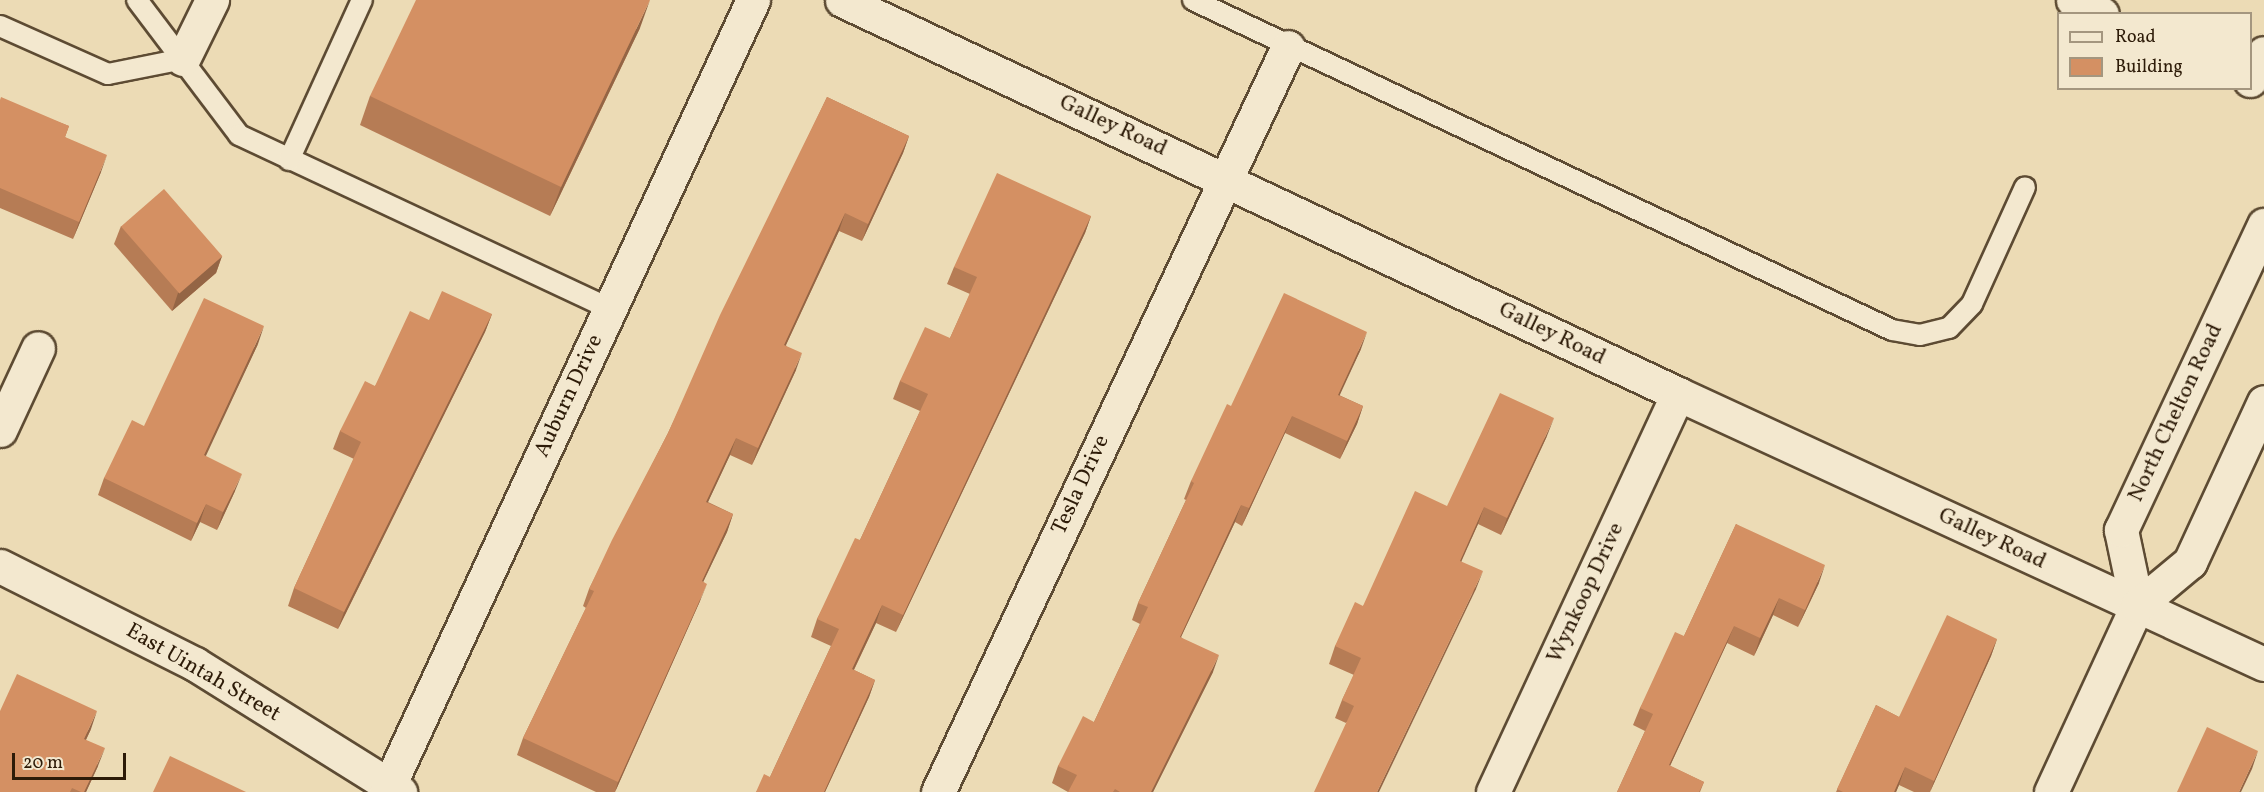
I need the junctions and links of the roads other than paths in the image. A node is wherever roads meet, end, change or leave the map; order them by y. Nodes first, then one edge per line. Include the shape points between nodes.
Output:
1 (137, 0) edge
2 (212, 0) edge
3 (362, 0) edge
4 (753, 0) edge
5 (842, 0) edge
6 (1193, 0) edge
7 (2073, 0) edge
8 (2098, 12) edge
9 (0, 26) edge
10 (1288, 47) junction
11 (2264, 52) edge
12 (183, 59) junction
13 (2252, 78) edge
14 (289, 160) junction
15 (1224, 178) junction
16 (2025, 187) dead end
17 (2264, 225) edge
18 (610, 309) junction
19 (38, 348) dead end
20 (1678, 394) junction
21 (2264, 402) edge
22 (0, 430) edge
23 (0, 566) edge
24 (2137, 606) junction
25 (2264, 664) edge
26 (392, 790) edge
27 (938, 792) edge
28 (1493, 792) edge
29 (2051, 792) edge

1 - 12 lane
2 - 12 street
3 - 14 lane
4 - 18 street, Auburn Drive
5 - 15 street, Galley Road
6 - 10 lane
7 - 8 street
9 - 12 lane via 108,74
10 - 15 street, Tesla Drive
10 - 16 lane via 1892,330 1920,335 1949,328 1972,304
11 - 13 street
12 - 14 lane via 239,135
14 - 18 lane
15 - 20 street, Galley Road
15 - 27 street, Tesla Drive
17 - 24 street, North Chelton Road via 2121,530
18 - 26 street, Auburn Drive
19 - 22 street
20 - 24 street, Galley Road
20 - 28 street, Wynkoop Drive
21 - 24 street via 2190,562
23 - 26 street, East Uintah Street via 195,664
24 - 25 street, Galley Road
24 - 29 street

